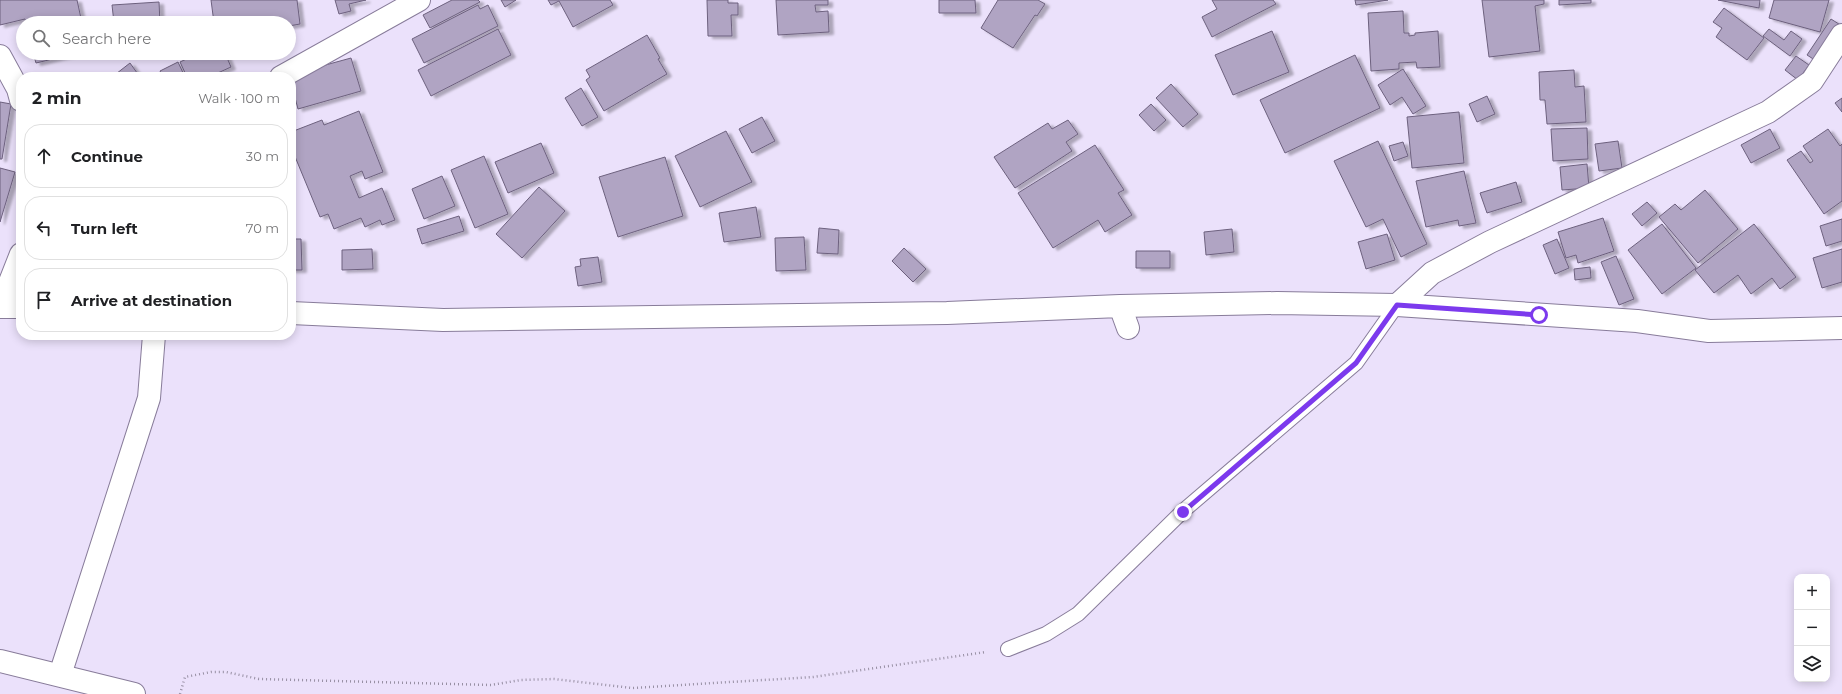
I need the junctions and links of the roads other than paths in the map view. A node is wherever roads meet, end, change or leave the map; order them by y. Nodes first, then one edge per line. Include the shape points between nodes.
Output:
1 (419, 0) edge
2 (1842, 35) edge
3 (0, 56) edge
4 (290, 72) edge
5 (16, 85) edge
6 (16, 267) edge
7 (1397, 305) junction
8 (1120, 306) junction
9 (0, 307) edge
10 (16, 307) edge
11 (296, 313) edge
12 (1128, 328) dead end
13 (1842, 328) edge
14 (154, 340) edge
15 (1008, 649) road end
16 (0, 661) edge
17 (60, 675) junction
18 (134, 694) edge

1 - 4 main road
2 - 7 main road via 1812,81 1768,112 1490,242 1432,273
3 - 5 main road
6 - 9 main road
7 - 8 main road via 1266,303
7 - 13 main road via 1637,320 1709,331
7 - 15 lane via 1356,363 1183,512 1078,614 1046,634
8 - 11 main road via 947,312 466,319
8 - 12 main road
9 - 10 main road
14 - 17 main road via 149,398
16 - 17 main road
17 - 18 main road

